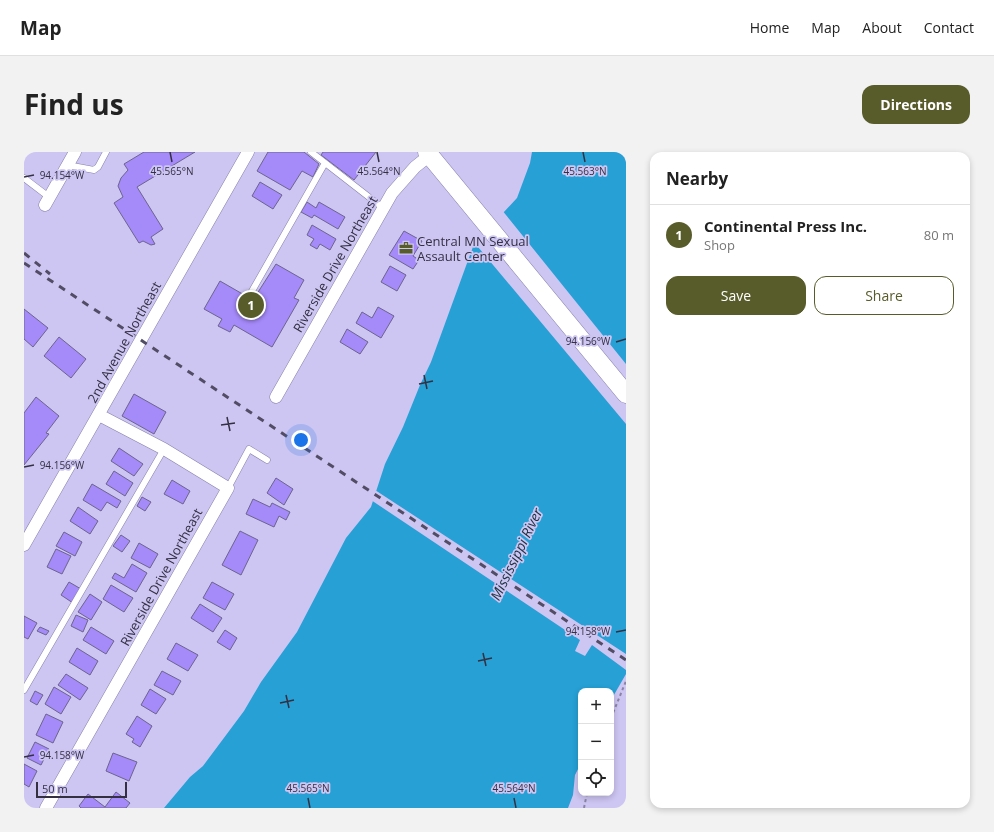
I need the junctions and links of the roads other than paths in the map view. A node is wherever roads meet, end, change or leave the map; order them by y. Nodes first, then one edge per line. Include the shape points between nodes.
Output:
1 (75, 152) edge
2 (106, 152) edge
3 (248, 152) edge
4 (311, 152) edge
5 (429, 153) edge
6 (324, 162) junction
7 (67, 165) junction
8 (24, 178) edge
9 (47, 201) joint
10 (383, 208) junction
11 (252, 291) dead end
12 (626, 394) edge
13 (276, 397) dead end
14 (99, 415) junction
15 (164, 449) junction
16 (267, 460) dead end
17 (228, 488) junction
18 (24, 545) edge
19 (24, 690) edge
20 (46, 808) edge

1 - 7 street
2 - 7 lane via 94,170
3 - 14 street, 2nd Avenue Northeast
4 - 6 lane
5 - 10 street, Riverside Drive Northeast via 392,193
5 - 12 main road
6 - 10 lane
6 - 11 lane
7 - 9 street
8 - 9 lane
10 - 13 street, Riverside Drive Northeast
14 - 15 street
14 - 18 street, 2nd Avenue Northeast
15 - 17 street
15 - 19 lane
16 - 17 lane via 249,449
17 - 20 street, Riverside Drive Northeast

